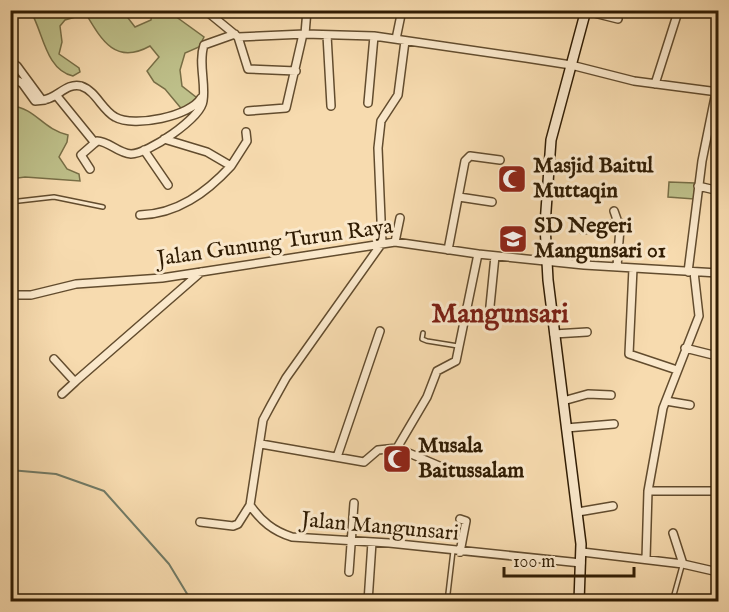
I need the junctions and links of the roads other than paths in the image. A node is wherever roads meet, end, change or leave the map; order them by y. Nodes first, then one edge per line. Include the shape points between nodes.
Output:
1 (205, 10) edge
2 (307, 10) edge
3 (402, 10) edge
4 (586, 11) edge
5 (677, 15) dead end
6 (618, 19) dead end
7 (304, 34) junction
8 (327, 35) junction
9 (236, 36) junction
10 (374, 36) junction
11 (396, 39) junction
12 (405, 41) junction
13 (10, 61) edge
14 (571, 65) junction
15 (296, 71) junction
16 (10, 77) edge
17 (655, 84) junction
18 (717, 92) edge
19 (204, 93) junction
20 (56, 95) junction
21 (45, 100) junction
22 (368, 103) dead end
23 (331, 106) dead end
24 (248, 111) dead end
25 (246, 132) dead end
26 (164, 139) junction
27 (95, 143) junction
28 (144, 150) junction
29 (500, 160) dead end
30 (231, 166) junction
31 (90, 169) dead end
32 (168, 184) dead end
33 (718, 185) edge
34 (698, 186) junction
35 (459, 197) junction
36 (10, 202) edge
37 (492, 202) dead end
38 (103, 207) dead end
39 (614, 211) dead end
40 (140, 215) dead end
41 (400, 218) dead end
42 (619, 222) junction
43 (583, 230) dead end
44 (395, 242) junction
45 (382, 243) junction
46 (448, 250) junction
47 (478, 254) junction
48 (495, 256) junction
49 (545, 260) junction
50 (617, 267) junction
51 (633, 268) junction
52 (201, 272) junction
53 (691, 272) junction
54 (718, 273) edge
55 (10, 296) edge
56 (490, 306) dead end
57 (380, 331) dead end
58 (587, 332) dead end
59 (423, 333) dead end
60 (554, 334) junction
61 (460, 346) junction
62 (685, 348) junction
63 (717, 356) dead end
64 (54, 359) dead end
65 (677, 370) junction
66 (75, 382) junction
67 (62, 394) dead end
68 (611, 395) dead end
69 (563, 401) junction
70 (666, 401) junction
71 (690, 405) dead end
72 (614, 424) dead end
73 (566, 428) junction
74 (261, 444) junction
75 (397, 448) junction
76 (337, 457) junction
77 (444, 468) dead end
78 (648, 491) junction
79 (718, 491) edge
80 (354, 503) dead end
81 (250, 505) junction
82 (613, 506) dead end
83 (578, 512) junction
84 (460, 519) dead end
85 (200, 522) dead end
86 (673, 533) dead end
87 (351, 540) junction
88 (372, 542) junction
89 (457, 552) junction
90 (582, 552) junction
91 (646, 559) junction
92 (581, 563) junction
93 (683, 564) junction
94 (349, 572) dead end
95 (718, 572) edge
96 (368, 602) edge
97 (447, 602) edge
98 (579, 602) edge
99 (672, 602) edge

1 - 9 street
2 - 7 street
3 - 11 street
4 - 6 street
4 - 14 main road
5 - 17 street
7 - 8 street
7 - 9 street
7 - 15 street
8 - 10 street
8 - 23 street
9 - 15 street via 251,70
9 - 19 street via 204,45
10 - 11 street
10 - 22 street
11 - 12 street
12 - 14 street
12 - 45 street via 398,95 381,121 378,148
13 - 21 street
14 - 17 street
14 - 49 main road via 549,159
15 - 24 street via 284,110
16 - 21 street via 21,83 35,101
17 - 18 street
18 - 34 street
19 - 20 street via 186,112 134,122 112,116 93,94 80,86
19 - 26 street via 200,111
20 - 21 street
20 - 27 street
25 - 30 street via 247,141
26 - 28 street
26 - 30 street via 207,152
27 - 28 street via 103,141 127,153
27 - 31 street via 81,155
28 - 32 street
29 - 35 street via 467,158
30 - 40 street via 214,184 181,206 165,213
33 - 34 street via 716,190
34 - 53 street
35 - 37 street
35 - 46 street
36 - 38 lane via 54,196
39 - 42 street
41 - 44 street
42 - 43 street
42 - 50 street
44 - 45 street, Jalan Gunung Turun Raya
44 - 46 street, Jalan Gunung Turun Raya
45 - 52 street, Jalan Gunung Turun Raya
45 - 74 street via 286,378 263,420
46 - 47 street, Jalan Gunung Turun Raya
47 - 48 street, Jalan Gunung Turun Raya
47 - 61 street
48 - 49 street, Jalan Gunung Turun Raya
48 - 56 street
49 - 50 street, Jalan Gunung Turun Raya
49 - 60 main road
50 - 51 street, Jalan Gunung Turun Raya
51 - 53 street, Jalan Gunung Turun Raya
51 - 65 street via 629,354
52 - 55 street, Jalan Gunung Turun Raya via 76,284
52 - 66 street
53 - 54 street, Jalan Gunung Turun Raya
53 - 62 street via 699,316
57 - 76 street
58 - 60 street
59 - 61 lane via 427,341
60 - 69 main road
61 - 75 street via 454,363 436,371 427,397
62 - 63 street
62 - 65 street
64 - 66 street
65 - 70 street
66 - 67 street
68 - 69 street via 588,394
69 - 73 main road
70 - 71 street
70 - 78 street
72 - 73 street
73 - 83 main road
74 - 76 street
74 - 81 street
75 - 76 street via 378,450 364,462
75 - 77 street
78 - 79 street
78 - 91 street
80 - 87 street
81 - 85 street via 233,526
81 - 87 street, Jalan Mangunsari via 278,533
82 - 83 street
83 - 90 main road
84 - 89 street via 466,521
86 - 93 street
87 - 88 street, Jalan Mangunsari
87 - 94 street
88 - 89 street, Jalan Mangunsari
88 - 96 street
89 - 92 street, Jalan Mangunsari
89 - 97 lane
90 - 91 street
90 - 92 main road
91 - 93 street
92 - 98 main road
93 - 95 street
93 - 99 lane

